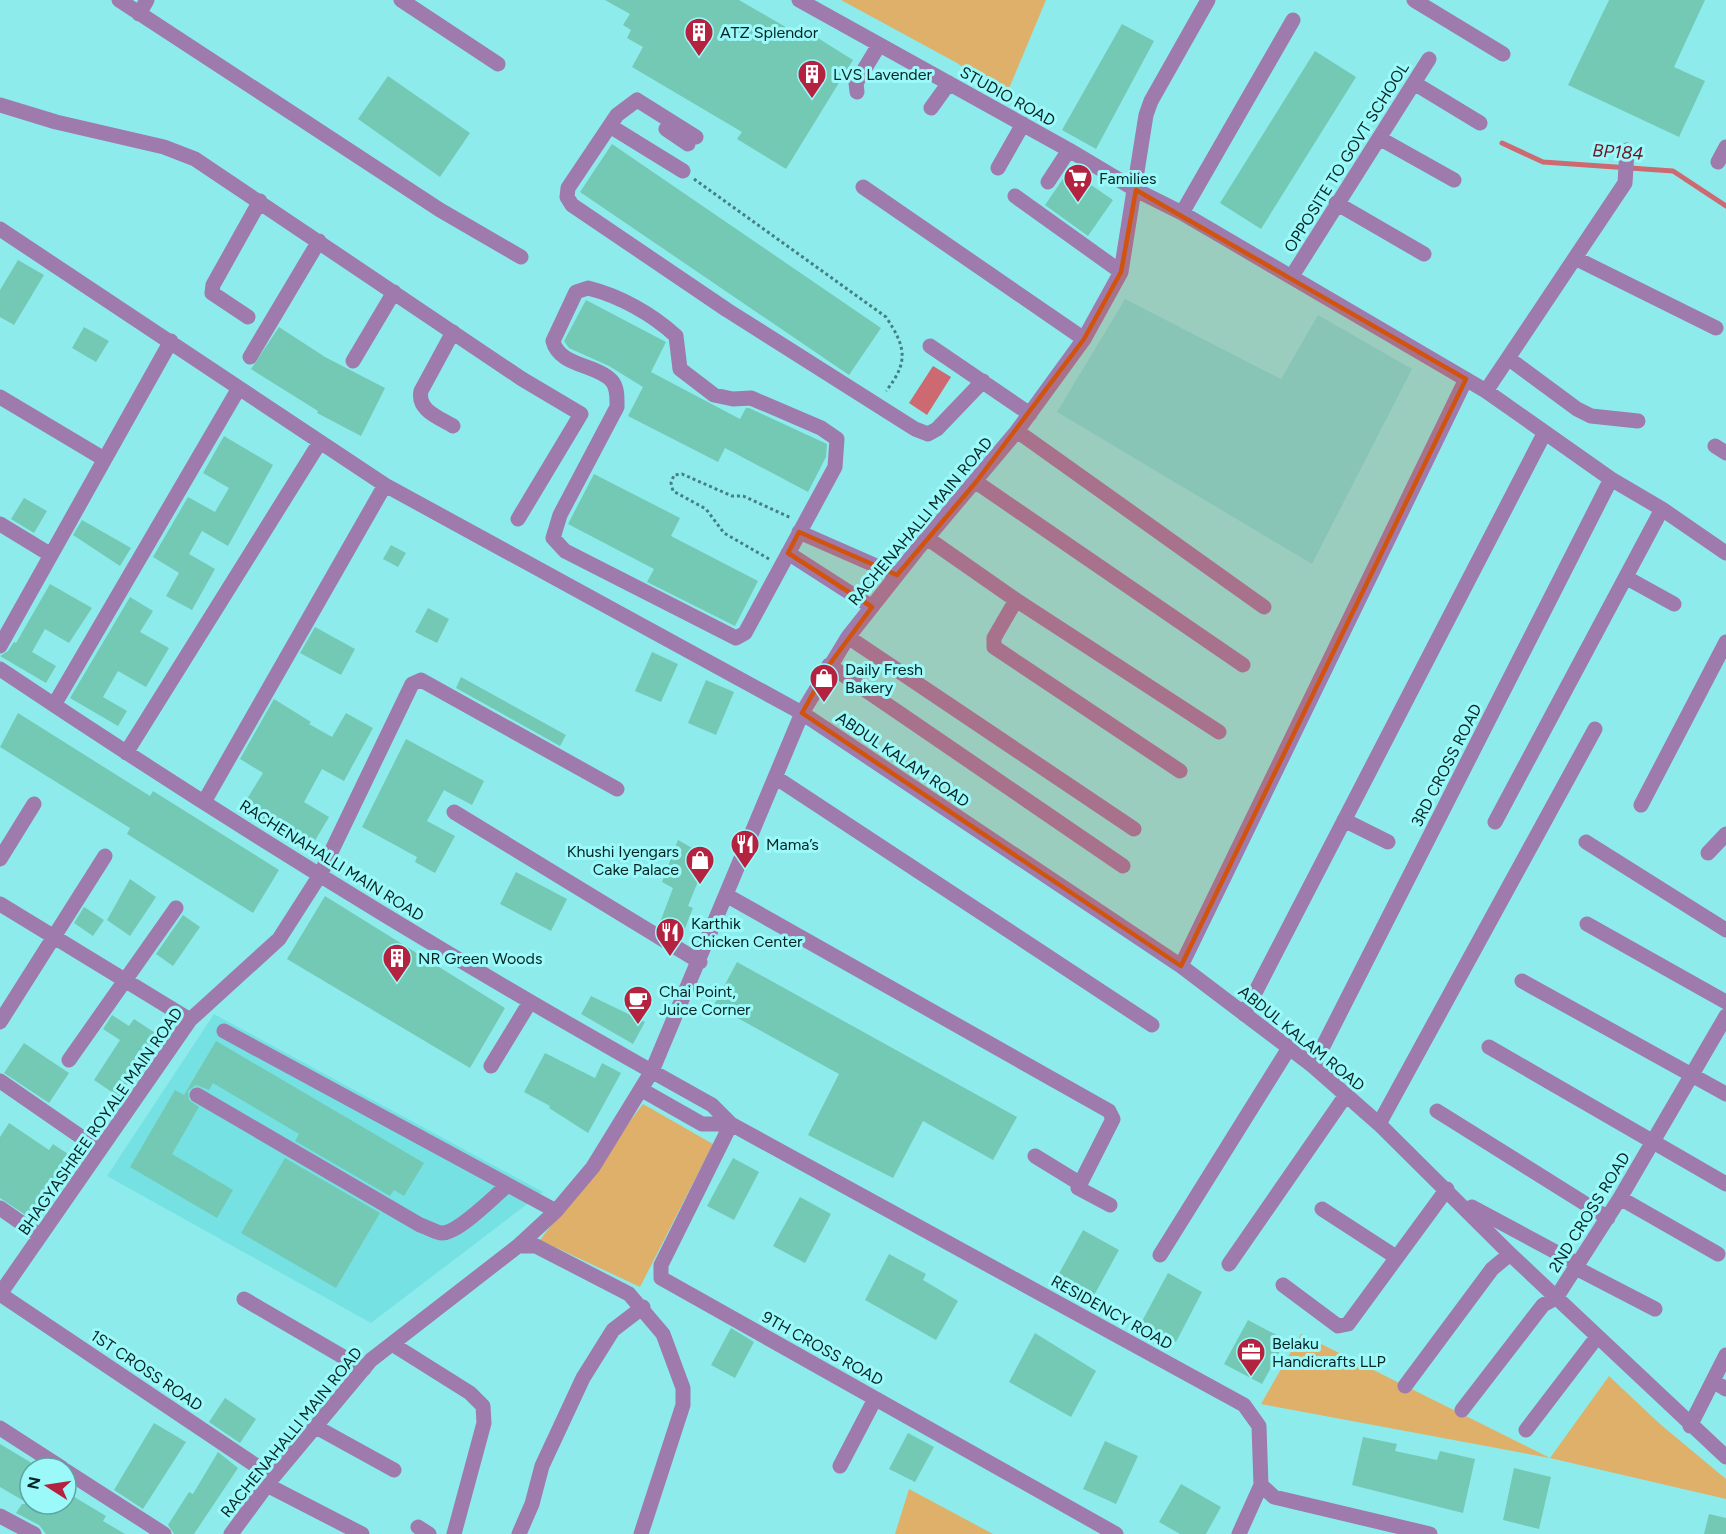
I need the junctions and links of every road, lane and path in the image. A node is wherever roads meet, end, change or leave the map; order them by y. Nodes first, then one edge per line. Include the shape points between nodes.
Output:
1 (119, 0) edge
2 (402, 0) edge
3 (799, 0) edge
4 (1208, 0) edge
5 (1414, 0) edge
6 (143, 7) edge
7 (1293, 20) dead end
8 (879, 45) junction
9 (1503, 54) dead end
10 (1429, 59) dead end
11 (498, 64) dead end
12 (949, 83) junction
13 (1414, 83) junction
14 (857, 92) dead end
15 (0, 105) edge
16 (931, 108) dead end
17 (1480, 123) dead end
18 (1023, 124) junction
19 (610, 126) junction
20 (1379, 138) junction
21 (692, 140) dead end
22 (1726, 147) edge
23 (1069, 150) junction
24 (1628, 150) dead end
25 (1718, 162) dead end
26 (998, 168) dead end
27 (683, 171) joint
28 (1454, 180) dead end
29 (1048, 182) dead end
30 (863, 187) dead end
31 (1136, 190) junction
32 (1015, 196) dead end
33 (260, 201) junction
34 (1336, 203) junction
35 (1182, 213) junction
36 (0, 229) edge
37 (319, 241) junction
38 (1424, 254) dead end
39 (520, 257) dead end
40 (1575, 258) junction
41 (1121, 272) junction
42 (1292, 276) junction
43 (394, 292) junction
44 (248, 316) dead end
45 (1716, 328) dead end
46 (453, 332) junction
47 (1084, 339) junction
48 (171, 341) junction
49 (930, 346) dead end
50 (250, 357) dead end
51 (1508, 358) junction
52 (353, 361) dead end
53 (1466, 379) junction
54 (983, 381) junction
55 (239, 388) junction
56 (1485, 391) junction
57 (0, 397) edge
58 (876, 404) junction
59 (1030, 414) junction
60 (1638, 421) dead end
61 (453, 426) dead end
62 (1017, 431) junction
63 (1544, 434) junction
64 (320, 442) junction
65 (105, 459) junction
66 (1611, 479) junction
67 (976, 482) junction
68 (385, 485) junction
69 (1662, 509) junction
70 (518, 519) dead end
71 (0, 524) edge
72 (802, 528) junction
73 (927, 538) junction
74 (1726, 553) edge
75 (51, 555) junction
76 (784, 559) junction
77 (897, 575) junction
78 (1627, 578) junction
79 (1016, 600) junction
80 (1674, 604) dead end
81 (872, 607) junction
82 (1264, 607) dead end
83 (848, 636) junction
84 (1726, 642) edge
85 (0, 646) edge
86 (829, 664) junction
87 (1243, 665) dead end
88 (0, 669) edge
89 (54, 705) junction
90 (802, 713) junction
91 (1595, 729) dead end
92 (1219, 732) dead end
93 (126, 753) junction
94 (1180, 771) dead end
95 (775, 777) junction
96 (617, 789) dead end
97 (204, 802) junction
98 (34, 804) dead end
99 (1641, 805) dead end
100 (454, 812) dead end
101 (1344, 820) junction
102 (1495, 822) dead end
103 (1134, 829) dead end
104 (1726, 834) edge
105 (1388, 842) dead end
106 (1586, 842) dead end
107 (1708, 853) dead end
108 (105, 856) dead end
109 (0, 859) edge
110 (1123, 866) dead end
111 (320, 875) junction
112 (726, 895) junction
113 (0, 904) edge
114 (176, 908) dead end
115 (1587, 924) dead end
116 (1726, 930) edge
117 (54, 937) junction
118 (700, 962) junction
119 (1181, 966) junction
120 (126, 981) junction
121 (1522, 981) dead end
122 (530, 1002) junction
123 (1726, 1002) edge
124 (1244, 1014) junction
125 (1726, 1017) edge
126 (190, 1020) junction
127 (0, 1022) edge
128 (1152, 1025) dead end
129 (224, 1030) dead end
130 (1489, 1047) dead end
131 (1289, 1048) junction
132 (69, 1060) dead end
133 (491, 1066) dead end
134 (1313, 1066) junction
135 (652, 1071) junction
136 (1692, 1074) junction
137 (0, 1082) edge
138 (642, 1090) junction
139 (1726, 1094) edge
140 (196, 1095) dead end
141 (1346, 1095) junction
142 (1437, 1111) dead end
143 (731, 1124) junction
144 (1380, 1124) junction
145 (1654, 1143) junction
146 (100, 1150) junction
147 (1035, 1156) dead end
148 (1079, 1183) junction
149 (1726, 1184) edge
150 (508, 1185) junction
151 (1447, 1189) junction
152 (1620, 1198) junction
153 (1458, 1200) junction
154 (1110, 1205) dead end
155 (0, 1208) edge
156 (1322, 1209) dead end
157 (556, 1211) junction
158 (1608, 1218) junction
159 (40, 1236) junction
160 (518, 1246) junction
161 (1160, 1254) dead end
162 (1510, 1254) junction
163 (1718, 1254) dead end
164 (1396, 1257) junction
165 (1229, 1264) dead end
166 (1577, 1266) junction
167 (1283, 1285) dead end
168 (0, 1294) edge
169 (1556, 1298) junction
170 (244, 1299) dead end
171 (643, 1307) junction
172 (1655, 1309) dead end
173 (1597, 1337) junction
174 (392, 1344) junction
175 (1726, 1355) edge
176 (364, 1369) junction
177 (1719, 1385) edge
178 (1405, 1386) dead end
179 (875, 1399) junction
180 (1462, 1410) dead end
181 (1690, 1426) junction
182 (316, 1427) junction
183 (0, 1428) edge
184 (1526, 1430) dead end
185 (43, 1456) edge
186 (1726, 1457) edge
187 (840, 1466) dead end
188 (394, 1470) dead end
189 (78, 1479) edge
190 (270, 1481) junction
191 (1261, 1485) junction
192 (0, 1516) edge
193 (34, 1534) edge
194 (164, 1534) edge
195 (231, 1534) edge
196 (362, 1534) edge
197 (454, 1534) edge
198 (519, 1534) edge
199 (641, 1534) edge
200 (1116, 1534) edge
201 (1239, 1534) edge
202 (1430, 1534) edge

1 - 6 street
2 - 11 street
3 - 8 street, STUDIO ROAD
4 - 31 street, RACHENAHALLI MAIN ROAD via 1151,101
5 - 9 street
6 - 39 street via 440,210
7 - 35 street
8 - 12 street, STUDIO ROAD
8 - 14 street via 856,83
10 - 13 street, OPPOSITE TO GOVT SCHOOL
12 - 16 street
12 - 18 street, STUDIO ROAD
13 - 17 street
13 - 20 street, OPPOSITE TO GOVT SCHOOL
15 - 33 street via 184,154
18 - 23 street, STUDIO ROAD
18 - 26 street
19 - 21 street via 637,100
19 - 27 street
19 - 58 street via 568,188 567,197 572,205
20 - 28 street
20 - 34 street, OPPOSITE TO GOVT SCHOOL
22 - 25 street
23 - 29 street
23 - 31 street, STUDIO ROAD
24 - 40 street via 1625,183
27 - 58 path via 886,317 901,339 903,357 899,375
30 - 47 street
31 - 35 street, OPPOSITE TO GOVT SCHOOL
31 - 41 street, RACHENAHALLI MAIN ROAD
32 - 41 street
33 - 37 street
33 - 44 street via 212,293
34 - 38 street
34 - 42 street, OPPOSITE TO GOVT SCHOOL
35 - 42 street, OPPOSITE TO GOVT SCHOOL
36 - 48 street, ABDUL KALAM ROAD
37 - 43 street
37 - 50 street
40 - 45 street
40 - 51 street
41 - 47 street, RACHENAHALLI MAIN ROAD
42 - 53 street
43 - 46 street
43 - 52 street
46 - 61 street via 419,399 423,408
46 - 70 street via 522,380 581,414
47 - 59 street, RACHENAHALLI MAIN ROAD
48 - 55 street, ABDUL KALAM ROAD
48 - 65 street
49 - 54 street
51 - 56 street
51 - 60 street via 1591,416
53 - 56 street
53 - 119 street
54 - 58 street via 928,434
54 - 59 street
55 - 64 street, ABDUL KALAM ROAD
55 - 89 street
56 - 63 street
57 - 65 street
59 - 62 street, RACHENAHALLI MAIN ROAD
62 - 67 street, RACHENAHALLI MAIN ROAD
62 - 82 street
63 - 66 street
63 - 101 street
64 - 68 street, ABDUL KALAM ROAD
64 - 93 street
65 - 75 street
66 - 69 street
66 - 134 street, 3RD CROSS ROAD
67 - 73 street, RACHENAHALLI MAIN ROAD
67 - 87 street
68 - 90 street, ABDUL KALAM ROAD
68 - 97 street
69 - 74 street
69 - 78 street
71 - 75 street
72 - 76 street
72 - 76 path via 743,496 732,496 682,474 674,475 673,491 706,509 724,533
72 - 76 street via 835,467 837,439 821,428 751,398 714,395 680,369 676,336 657,320 604,292 588,288 576,292 553,341 555,349 612,380 617,407 553,530 558,545 736,638 745,633
72 - 77 street
73 - 77 street, RACHENAHALLI MAIN ROAD
73 - 79 street
75 - 85 street
76 - 81 street
77 - 81 street, RACHENAHALLI MAIN ROAD
78 - 80 street
78 - 102 street
79 - 92 street
79 - 94 street via 994,638 994,647
81 - 83 street, RACHENAHALLI MAIN ROAD
83 - 86 street, RACHENAHALLI MAIN ROAD
83 - 103 street
84 - 99 street
86 - 90 street, RACHENAHALLI MAIN ROAD
86 - 110 street
88 - 89 street, RACHENAHALLI MAIN ROAD
89 - 93 street, RACHENAHALLI MAIN ROAD
90 - 95 street, RACHENAHALLI MAIN ROAD
90 - 119 street, ABDUL KALAM ROAD
91 - 144 street
93 - 97 street, RACHENAHALLI MAIN ROAD
95 - 112 street, RACHENAHALLI MAIN ROAD
95 - 128 street
96 - 111 street, BHAGYASHREE ROYALE MAIN ROAD via 421,680 412,684 402,700
97 - 111 street, RACHENAHALLI MAIN ROAD
98 - 109 street
100 - 118 street
101 - 105 street
101 - 124 street
104 - 107 street
106 - 116 street
108 - 117 street
111 - 122 street, RACHENAHALLI MAIN ROAD
111 - 126 street, BHAGYASHREE ROYALE MAIN ROAD via 279,939
112 - 118 street, RACHENAHALLI MAIN ROAD
112 - 148 street via 1109,1111 1113,1119
113 - 117 street
114 - 120 street
115 - 123 street
117 - 120 street
117 - 127 street
118 - 135 street, RACHENAHALLI MAIN ROAD
119 - 124 street, ABDUL KALAM ROAD
120 - 126 street
120 - 132 street
121 - 136 street
122 - 133 street
122 - 135 street, RACHENAHALLI MAIN ROAD
124 - 131 street, ABDUL KALAM ROAD
125 - 136 street, 2ND CROSS ROAD
126 - 146 street, BHAGYASHREE ROYALE MAIN ROAD
129 - 150 street
130 - 145 street
131 - 134 street, ABDUL KALAM ROAD
131 - 161 street
134 - 141 street, ABDUL KALAM ROAD
135 - 138 street, RACHENAHALLI MAIN ROAD
135 - 143 street, RESIDENCY ROAD via 712,1105
136 - 139 street
136 - 145 street, 2ND CROSS ROAD
137 - 146 street
138 - 143 street, RESIDENCY ROAD via 702,1124
138 - 157 street, RACHENAHALLI MAIN ROAD via 593,1167
140 - 150 street via 420,1225 441,1233 461,1224
141 - 144 street, ABDUL KALAM ROAD
141 - 165 street
142 - 158 street
143 - 179 street, 9TH CROSS ROAD via 661,1265 661,1278
143 - 191 street, RESIDENCY ROAD via 1244,1405 1259,1426
144 - 151 street, ABDUL KALAM ROAD
145 - 149 street
145 - 152 street, 2ND CROSS ROAD
146 - 159 street, BHAGYASHREE ROYALE MAIN ROAD
147 - 148 street
148 - 154 street via 1078,1188
150 - 157 street
151 - 153 street, ABDUL KALAM ROAD
151 - 164 street
152 - 158 street, 2ND CROSS ROAD
152 - 163 street
153 - 162 street, ABDUL KALAM ROAD
153 - 166 street
155 - 159 street
156 - 164 street
157 - 160 street, RACHENAHALLI MAIN ROAD
158 - 166 street, 2ND CROSS ROAD
159 - 168 street, BHAGYASHREE ROYALE MAIN ROAD
160 - 171 street via 536,1245 613,1284
160 - 174 street, RACHENAHALLI MAIN ROAD
162 - 169 street, ABDUL KALAM ROAD
162 - 178 street via 1492,1269
164 - 167 street via 1348,1324 1338,1326
166 - 169 street, 2ND CROSS ROAD
166 - 172 street
168 - 190 street, 1ST CROSS ROAD
169 - 173 street, ABDUL KALAM ROAD
169 - 180 street, 2ND CROSS ROAD via 1543,1305
170 - 176 street
171 - 198 street via 613,1330 583,1378 542,1466
171 - 199 street via 663,1334 683,1388 683,1405
173 - 181 street, ABDUL KALAM ROAD
173 - 184 street
174 - 176 street, RACHENAHALLI MAIN ROAD
174 - 197 street via 470,1392 483,1406 484,1423
175 - 177 street
176 - 182 street, RACHENAHALLI MAIN ROAD
177 - 181 street
179 - 187 street
179 - 200 street, 9TH CROSS ROAD
181 - 186 street, ABDUL KALAM ROAD
182 - 188 street
182 - 190 street, RACHENAHALLI MAIN ROAD
183 - 185 street
189 - 194 street
190 - 195 street, RACHENAHALLI MAIN ROAD
190 - 196 street, 1ST CROSS ROAD
191 - 201 street
191 - 202 street via 1274,1497
192 - 193 street

